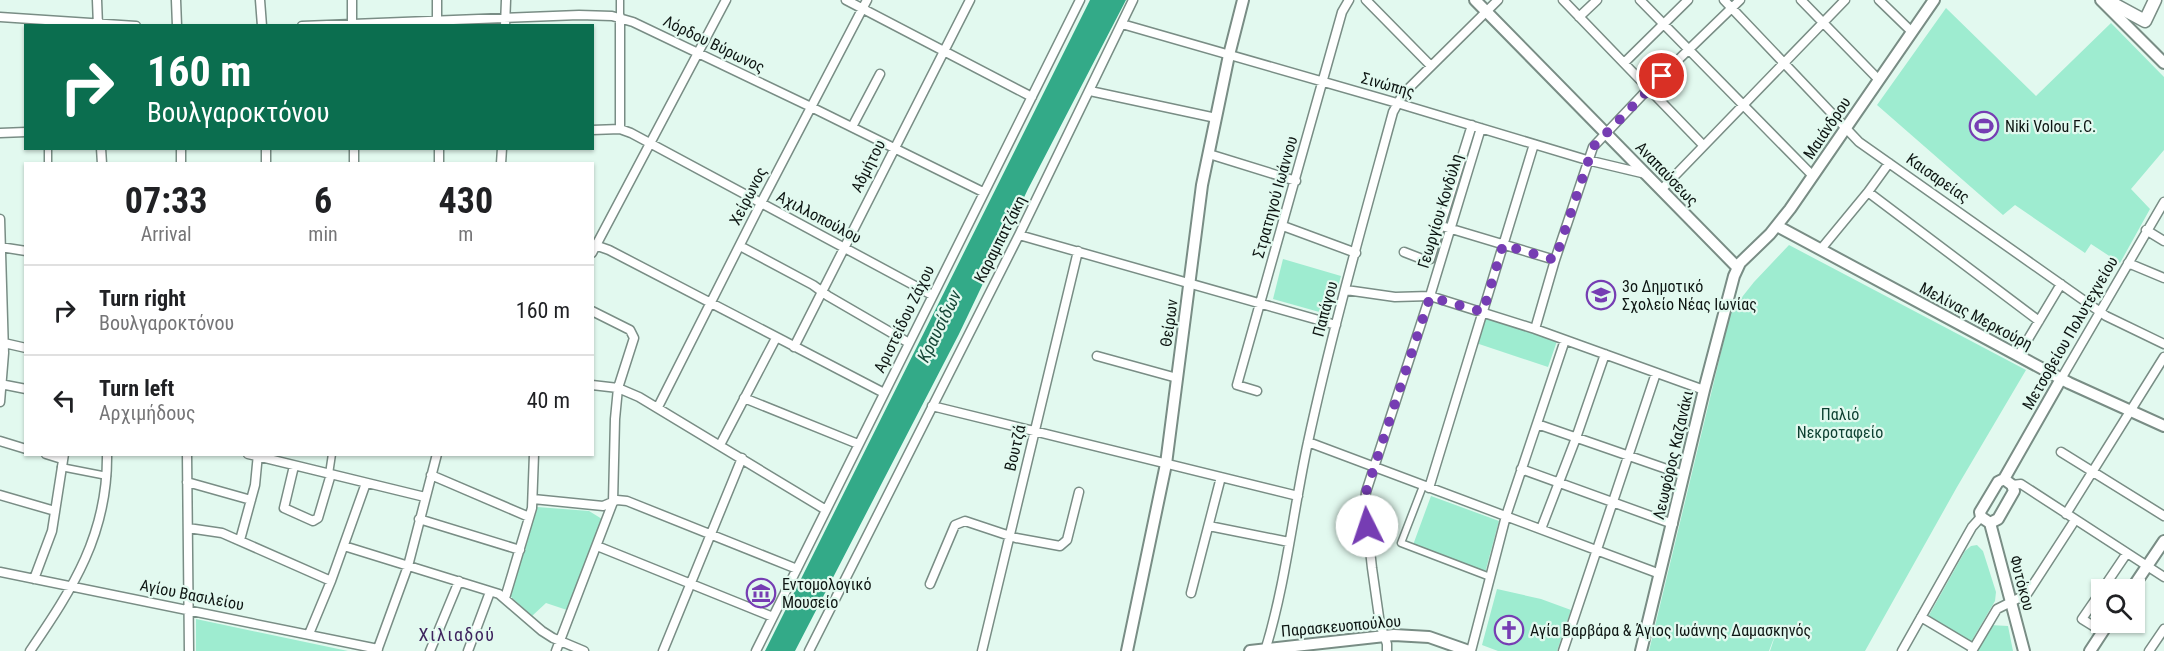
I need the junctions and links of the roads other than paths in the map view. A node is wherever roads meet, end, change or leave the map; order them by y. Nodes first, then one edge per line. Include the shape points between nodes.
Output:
1 (97, 0) edge
2 (176, 0) edge
3 (260, 0) edge
4 (352, 0) edge
5 (437, 0) edge
6 (506, 0) edge
7 (620, 0) edge
8 (726, 0) edge
9 (846, 0) edge
10 (969, 0) edge
11 (1068, 0) edge
12 (1133, 0) edge
13 (1243, 0) edge
14 (1349, 0) edge
15 (1366, 0) edge
16 (1475, 0) edge
17 (1498, 0) edge
18 (1563, 0) edge
19 (1597, 0) edge
20 (1640, 0) edge
21 (1688, 0) edge
22 (1724, 0) edge
23 (1740, 0) edge
24 (1801, 0) edge
25 (1845, 0) edge
26 (1879, 0) edge
27 (1934, 0) edge
28 (2101, 0) edge
29 (2106, 0) edge
30 (2155, 0) edge
31 (1079, 3) edge
32 (865, 4) edge
33 (1732, 8) junction
34 (1486, 11) junction
35 (0, 17) edge
36 (620, 17) junction
37 (1579, 17) junction
38 (505, 22) edge
39 (1823, 22) junction
40 (46, 23) edge
41 (437, 23) edge
42 (98, 24) edge
43 (177, 24) edge
44 (261, 24) edge
45 (352, 24) edge
46 (394, 24) edge
47 (1122, 24) junction
48 (1664, 24) junction
49 (1912, 32) junction
50 (1690, 50) junction
51 (944, 51) junction
52 (699, 53) junction
53 (1229, 55) junction
54 (1624, 63) junction
55 (1784, 63) junction
56 (2164, 63) edge
57 (1431, 66) junction
58 (880, 74) dead end
59 (1879, 80) junction
60 (1324, 82) junction
61 (1648, 89) junction
62 (1090, 91) junction
63 (1032, 97) junction
64 (1397, 102) junction
65 (1743, 104) junction
66 (811, 107) junction
67 (1216, 118) junction
68 (1472, 125) junction
69 (852, 127) junction
70 (1481, 128) junction
71 (1845, 128) junction
72 (620, 129) junction
73 (594, 130) edge
74 (24, 132) edge
75 (0, 133) edge
76 (1605, 133) junction
77 (651, 144) junction
78 (1534, 144) junction
79 (1703, 146) junction
80 (894, 148) junction
81 (1209, 154) junction
82 (1587, 160) junction
83 (1889, 163) junction
84 (1647, 175) junction
85 (1813, 176) junction
86 (1296, 180) junction
87 (1661, 189) junction
88 (983, 192) junction
89 (1868, 192) junction
90 (2164, 202) edge
91 (761, 203) junction
92 (0, 219) edge
93 (1283, 226) junction
94 (1777, 226) junction
95 (1446, 228) junction
96 (2146, 230) junction
97 (1019, 235) junction
98 (2164, 241) edge
99 (1503, 245) junction
100 (740, 246) junction
101 (1, 247) edge
102 (594, 247) edge
103 (844, 248) junction
104 (1821, 249) junction
105 (24, 251) edge
106 (1078, 252) junction
107 (1404, 252) dead end
108 (1356, 253) junction
109 (1555, 260) junction
110 (2127, 263) junction
111 (1, 267) edge
112 (1737, 267) junction
113 (2164, 278) edge
114 (1190, 282) junction
115 (2061, 284) junction
116 (1346, 290) junction
117 (821, 291) junction
118 (932, 296) junction
119 (1430, 297) junction
120 (710, 303) junction
121 (1259, 303) junction
122 (594, 312) edge
123 (1483, 312) junction
124 (2100, 312) junction
125 (2039, 321) junction
126 (1336, 325) junction
127 (1535, 329) junction
128 (776, 338) junction
129 (1565, 340) junction
130 (4, 343) junction
131 (909, 343) junction
132 (2164, 344) edge
133 (794, 347) junction
134 (24, 348) edge
135 (1605, 354) junction
136 (1097, 356) dead end
137 (2018, 356) junction
138 (2164, 357) edge
139 (1656, 374) junction
140 (1177, 378) junction
141 (2061, 379) junction
142 (2, 385) edge
143 (594, 385) edge
144 (618, 388) junction
145 (24, 389) edge
146 (1704, 390) junction
147 (1257, 391) dead end
148 (884, 393) junction
149 (744, 398) junction
150 (0, 402) edge
151 (932, 406) junction
152 (658, 408) junction
153 (2131, 411) junction
154 (1537, 424) junction
155 (2164, 426) edge
156 (1034, 431) junction
157 (1576, 438) junction
158 (0, 441) edge
159 (1308, 442) junction
160 (858, 444) junction
161 (720, 445) junction
162 (24, 448) edge
163 (2061, 452) dead end
164 (107, 456) edge
165 (187, 456) edge
166 (258, 456) edge
167 (332, 456) edge
168 (436, 456) edge
169 (534, 456) edge
170 (1629, 456) junction
171 (742, 458) junction
172 (62, 460) edge
173 (1166, 464) junction
174 (294, 466) junction
175 (1373, 467) junction
176 (1521, 469) junction
177 (2092, 472) junction
178 (330, 474) junction
179 (431, 475) junction
180 (1684, 475) junction
181 (107, 476) junction
182 (1221, 477) junction
183 (187, 482) junction
184 (1559, 482) junction
185 (2008, 482) junction
186 (366, 483) junction
187 (1426, 487) junction
188 (1079, 492) dead end
189 (0, 495) edge
190 (1298, 496) junction
191 (425, 497) junction
192 (533, 499) junction
193 (251, 500) junction
194 (614, 501) junction
195 (1614, 502) junction
196 (826, 510) junction
197 (55, 511) junction
198 (2066, 514) junction
199 (1506, 516) junction
200 (2164, 516) edge
201 (529, 517) junction
202 (419, 519) junction
203 (1985, 520) junction
204 (2075, 520) junction
205 (1673, 524) junction
206 (1209, 526) junction
207 (188, 528) junction
208 (1541, 529) junction
209 (711, 535) junction
210 (1009, 536) junction
211 (240, 540) junction
212 (2164, 541) edge
213 (1288, 542) junction
214 (344, 546) junction
215 (597, 546) junction
216 (520, 550) junction
217 (1596, 551) junction
218 (2127, 553) junction
219 (408, 566) junction
220 (2146, 566) junction
221 (797, 569) junction
222 (0, 572) edge
223 (1660, 574) junction
224 (1490, 577) junction
225 (2164, 577) edge
226 (34, 579) junction
227 (2109, 579) edge
228 (2138, 579) edge
229 (331, 581) junction
230 (459, 581) junction
231 (691, 583) junction
232 (930, 584) dead end
233 (72, 586) junction
234 (490, 592) junction
235 (1191, 593) dead end
236 (505, 598) junction
237 (2012, 603) junction
238 (2091, 606) edge
239 (189, 609) junction
240 (773, 616) junction
241 (1921, 617) junction
242 (2091, 622) edge
243 (2164, 629) edge
244 (2102, 633) edge
245 (309, 634) junction
246 (1383, 635) junction
247 (560, 641) junction
248 (378, 650) edge
249 (1265, 650) edge
250 (1973, 650) edge
251 (30, 651) edge
252 (189, 651) edge
253 (430, 651) edge
254 (468, 651) edge
255 (556, 651) edge
256 (584, 651) edge
257 (663, 651) edge
258 (756, 651) edge
259 (809, 651) edge
260 (982, 651) edge
261 (1126, 651) edge
262 (1250, 651) edge
263 (1387, 651) edge
264 (1470, 651) edge
265 (1563, 651) edge
266 (1641, 651) edge
267 (1902, 651) edge
268 (2024, 651) edge
269 (2090, 651) edge
270 (2149, 651) edge

1 - 42 street
2 - 43 street
3 - 44 street
4 - 45 street
5 - 41 street
6 - 38 street
7 - 36 street
8 - 52 street
9 - 32 street
10 - 51 street, Αδμήτου
11 - 31 street
12 - 47 street, Καραμπατζάκη
13 - 53 street, Θείρων
14 - 60 street, Στρατηγού Ιωάννου via 1342,12
15 - 57 street
16 - 34 street, Αναπαύσεως
17 - 34 street, Παπάγου
18 - 37 street
19 - 37 street
20 - 48 street
21 - 48 street
22 - 33 street, Καισαρείας
23 - 33 street
24 - 39 street
25 - 39 street
26 - 49 street
27 - 49 street, Μαιάνδρου
28 - 56 street
29 - 30 main road via 2145,21
31 - 63 street, Αριστείδου Ζάχου
32 - 51 street
32 - 66 street, Χείρωνος
33 - 50 street
33 - 55 street, Καισαρείας
34 - 57 street, Παπάγου
34 - 76 street, Αναπαύσεως
35 - 40 street
36 - 38 street, Λόρδου Βύρωνος via 579,15
36 - 52 street, Λόρδου Βύρωνος
36 - 72 street
37 - 54 street
38 - 41 street, Λόρδου Βύρωνος
39 - 55 street
39 - 59 street
40 - 42 street
41 - 46 street, Λόρδου Βύρωνος
47 - 53 street, Σινώπης
47 - 62 street, Καραμπατζάκη
48 - 50 street
48 - 54 street
49 - 59 street, Μαιάνδρου
50 - 61 street
50 - 65 street
51 - 63 street
51 - 80 street, Αδμήτου
52 - 66 street, Λόρδου Βύρωνος
52 - 77 street
53 - 60 street, Σινώπης
53 - 67 street, Θείρων
54 - 61 street
55 - 65 street
55 - 71 street, Καισαρείας
57 - 64 street, Παπάγου
58 - 69 street
59 - 71 street, Μαιάνδρου
60 - 64 street, Σινώπης
60 - 86 street, Στρατηγού Ιωάννου
61 - 76 street
61 - 79 street
62 - 67 street
62 - 97 street, Καραμπατζάκη
63 - 88 street, Αριστείδου Ζάχου
64 - 68 street, Σινώπης
64 - 108 street, Παπάγου
65 - 79 street
65 - 85 street
66 - 69 street, Λόρδου Βύρωνος
66 - 91 street, Χείρωνος
67 - 81 street, Θείρων
68 - 70 street, Σινώπης
68 - 95 street, Γεωργίου Κονδύλη
69 - 80 street, Λόρδου Βύρωνος
70 - 78 street, Σινώπης
70 - 95 street, Γεωργίου Κονδύλη
71 - 83 street, Καισαρείας
71 - 85 street, Μαιάνδρου
72 - 73 street, Αχιλλοπούλου
72 - 77 street, Αχιλλοπούλου
74 - 75 street
76 - 82 street
76 - 84 street, Αναπαύσεως
77 - 91 street, Αχιλλοπούλου
77 - 102 street
78 - 82 street, Σινώπης
78 - 99 street
79 - 87 street
80 - 88 street, Λόρδου Βύρωνος
80 - 103 street, Αδμήτου
81 - 86 street
81 - 114 street, Θείρων
82 - 84 street, Σινώπης
82 - 109 street
83 - 89 street
83 - 115 street, Καισαρείας
84 - 87 street, Αναπαύσεως
85 - 94 street, Μαιάνδρου
86 - 93 street, Στρατηγού Ιωάννου
87 - 112 street, Αναπαύσεως
88 - 118 street, Αριστείδου Ζάχου
89 - 104 street
89 - 125 street
90 - 96 street, Μετσοβείου Πολυτεχνείου
91 - 100 street, Χείρωνος
91 - 103 street, Αχιλλοπούλου
92 - 101 street
93 - 108 street
93 - 121 street, Στρατηγού Ιωάννου
94 - 104 street, Μελίνας Μερκούρη
94 - 112 street, Μαιάνδρου
95 - 99 street
95 - 107 street, Γεωργίου Κονδύλη via 1429,260
95 - 119 street, Γεωργίου Κονδύλη
96 - 98 street
96 - 110 street, Μετσοβείου Πολυτεχνείου
97 - 106 street
97 - 151 street, Καραμπατζάκη
99 - 109 street
99 - 123 street
100 - 117 street
100 - 120 street, Χείρωνος
101 - 105 street
101 - 111 street
102 - 120 street
103 - 117 street, Αδμήτου
103 - 118 street, Αχιλλοπούλου
104 - 137 street, Μελίνας Μερκούρη
106 - 114 street
106 - 156 street, Βουτζά
108 - 116 street, Παπάγου
109 - 127 street
110 - 113 street
110 - 124 street, Μετσοβείου Πολυτεχνείου
111 - 130 street
112 - 146 street, Λεωφόρος Καζανάκι
114 - 121 street
114 - 140 street, Θείρων
115 - 124 street, Καισαρείας
115 - 125 street
116 - 119 street
116 - 126 street, Παπάγου
117 - 131 street
117 - 133 street, Αδμήτου
118 - 131 street, Αριστείδου Ζάχου
119 - 123 street
119 - 175 street, Γεωργίου Κονδύλη
120 - 128 street
120 - 152 street, Χείρωνος
121 - 126 street
121 - 147 street, Στρατηγού Ιωάννου via 1238,385
122 - 144 street via 633,335
123 - 127 street
123 - 187 street
124 - 132 street, Καισαρείας
124 - 141 street, Μετσοβείου Πολυτεχνείου
125 - 137 street
126 - 159 street, Παπάγου
127 - 129 street
128 - 133 street
128 - 149 street
129 - 135 street
129 - 154 street
130 - 134 street
130 - 142 street
131 - 148 street, Αριστείδου Ζάχου
133 - 148 street
135 - 139 street
135 - 157 street
136 - 140 street
137 - 141 street, Μελίνας Μερκούρη
138 - 153 street
139 - 146 street
139 - 170 street
140 - 173 street, Θείρων
141 - 153 street, Μελίνας Μερκούρη
141 - 185 street, Μετσοβείου Πολυτεχνείου
142 - 145 street
142 - 150 street
143 - 144 street
144 - 152 street
144 - 194 street
146 - 180 street, Λεωφόρος Καζανάκι
148 - 160 street, Αριστείδου Ζάχου
149 - 160 street
149 - 161 street
151 - 156 street
151 - 259 street, Καραμπατζάκη
152 - 161 street
153 - 155 street, Μελίνας Μερκούρη
153 - 177 street
154 - 157 street
154 - 176 street
156 - 173 street
156 - 210 street, Βουτζά
157 - 170 street
157 - 184 street
158 - 162 street
159 - 175 street
159 - 190 street, Παπάγου
160 - 196 street, Αριστείδου Ζάχου
161 - 171 street
163 - 177 street
164 - 181 street
165 - 183 street
166 - 174 street
166 - 193 street
167 - 178 street
168 - 179 street
169 - 192 street
170 - 180 street
170 - 195 street
171 - 196 street
171 - 209 street
172 - 181 street
172 - 197 street
173 - 182 street
173 - 261 street, Θείρων
174 - 178 street
174 - 178 street via 284,508 313,521
175 - 187 street
175 - 246 street, Γεωργίου Κονδύλη via 1365,505
176 - 184 street
176 - 199 street
177 - 198 street
177 - 200 street
178 - 186 street
179 - 191 street
179 - 201 street
180 - 205 street, Λεωφόρος Καζανάκι
181 - 233 street via 97,530
182 - 190 street
182 - 206 street
183 - 193 street
183 - 207 street
184 - 195 street
184 - 208 street
185 - 198 street via 2021,484
185 - 203 street via 1998,482 1980,512
185 - 203 street via 2014,491 1998,519
186 - 191 street
186 - 214 street
187 - 199 street
187 - 224 street via 1401,543
188 - 210 street via 1067,540 1060,546
189 - 197 street
190 - 213 street, Παπάγου
191 - 202 street
192 - 194 street via 603,506
192 - 201 street
193 - 211 street
194 - 209 street via 627,501
194 - 215 street
195 - 205 street
195 - 217 street
196 - 221 street, Αριστείδου Ζάχου
197 - 226 street via 49,543
198 - 204 street
199 - 208 street
199 - 224 street
201 - 216 street
202 - 216 street
202 - 219 street
203 - 237 street, Φυτόκου
203 - 241 street via 1972,527
204 - 218 street
204 - 237 street via 2027,594
205 - 223 street, Λεωφόρος Καζανάκι
206 - 213 street
206 - 235 street
207 - 211 street via 202,528
207 - 239 street
208 - 217 street
209 - 221 street
209 - 231 street
210 - 232 street via 965,521 955,525
210 - 260 street, Βουτζά
211 - 229 street
212 - 220 street
213 - 249 street, Παπάγου
214 - 219 street
214 - 229 street
215 - 231 street
215 - 247 street
216 - 236 street
217 - 223 street
217 - 265 street
218 - 220 street
218 - 227 street
219 - 230 street
219 - 248 street
220 - 225 street
220 - 228 street
221 - 240 street, Αριστείδου Ζάχου
222 - 226 street, Αγίου Βασιλείου
223 - 266 street, Λεωφόρος Καζανάκι
224 - 264 street
226 - 233 street, Αγίου Βασιλείου
229 - 245 street
230 - 234 street
230 - 253 street
231 - 240 street
231 - 257 street
233 - 239 street, Αγίου Βασιλείου
233 - 251 street
234 - 236 street
234 - 254 street
236 - 247 street via 542,631
237 - 250 street via 1997,609
237 - 268 street, Φυτόκου
238 - 242 street via 2082,619
239 - 245 street, Αγίου Βασιλείου
239 - 252 street
240 - 258 street, Αριστείδου Ζάχου
241 - 250 street
241 - 267 street
243 - 270 street
244 - 269 street
245 - 248 street, Αγίου Βασιλείου
246 - 249 street, Παρασκευοπούλου
246 - 263 street, Γεωργίου Κονδύλη
246 - 264 street, Παρασκευοπούλου via 1424,636
247 - 255 street
247 - 256 street
249 - 262 street, Παρασκευοπούλου

